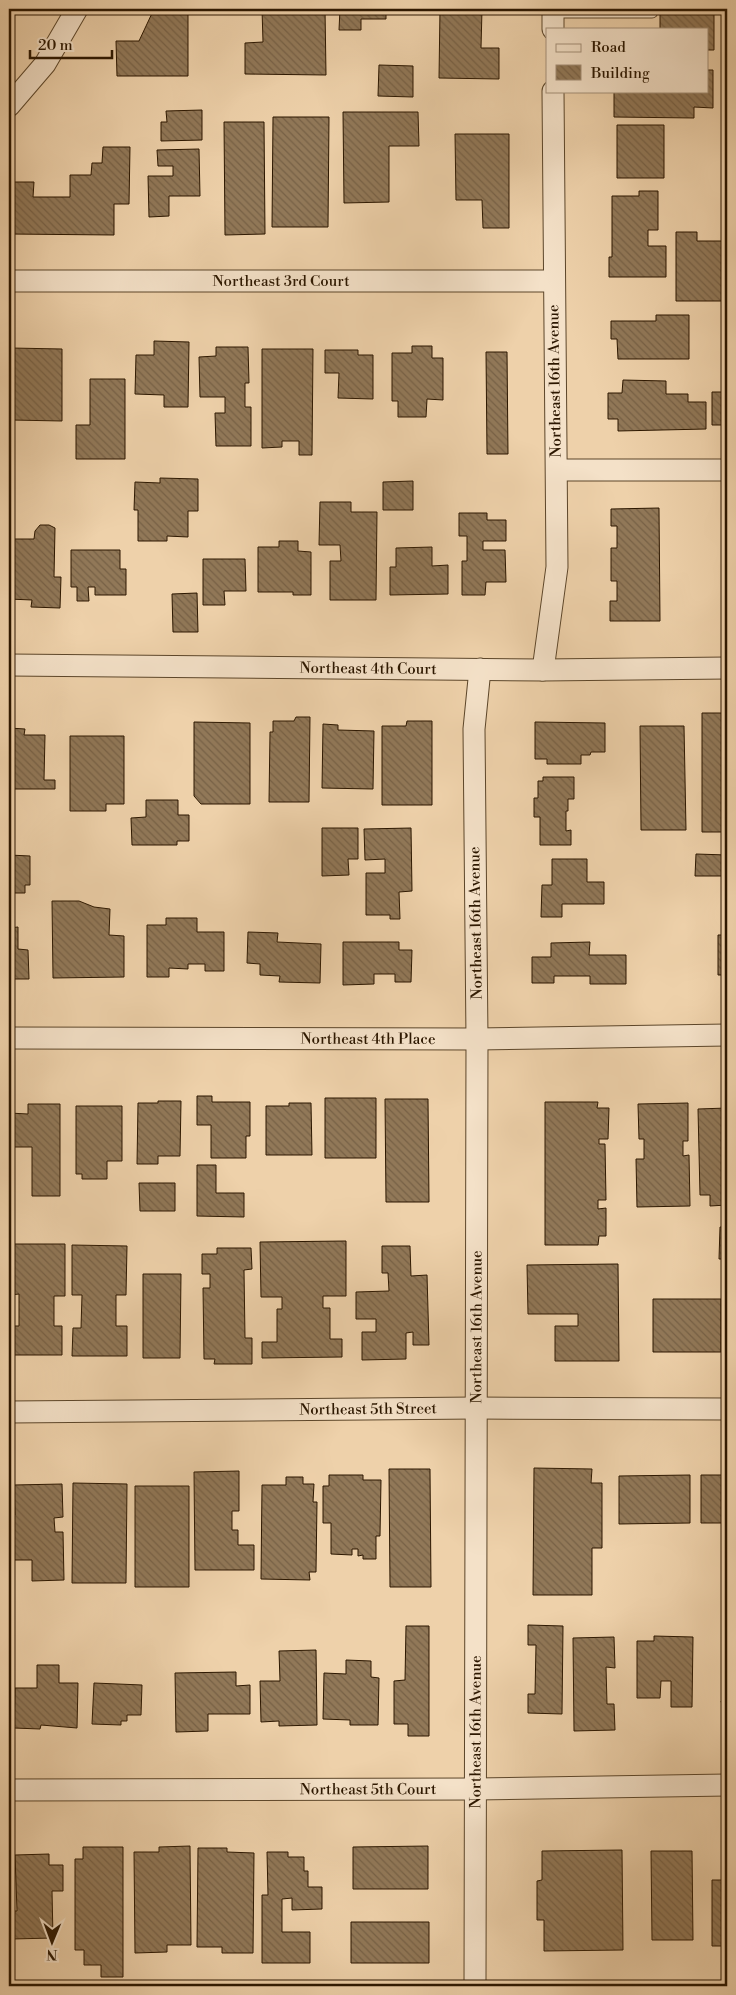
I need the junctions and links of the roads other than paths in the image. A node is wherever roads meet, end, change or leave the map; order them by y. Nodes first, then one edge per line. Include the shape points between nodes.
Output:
1 (77, 9) edge
2 (652, 12) dead end
3 (553, 16) edge
4 (553, 92) edge
5 (9, 106) edge
6 (9, 281) edge
7 (553, 281) junction
8 (557, 470) junction
9 (727, 470) edge
10 (9, 665) edge
11 (727, 668) edge
12 (480, 669) junction
13 (543, 670) junction
14 (727, 1035) edge
15 (9, 1038) edge
16 (477, 1039) junction
17 (476, 1408) junction
18 (727, 1409) edge
19 (9, 1412) edge
20 (727, 1785) edge
21 (476, 1789) junction
22 (9, 1790) edge
23 (475, 1986) edge

1 - 5 street via 45,64
2 - 3 lane
4 - 7 street, Northeast 16th Avenue
6 - 7 street, Northeast 3rd Court
7 - 8 street, Northeast 16th Avenue
8 - 9 street
8 - 13 street, Northeast 16th Avenue via 557,567
10 - 12 street, Northeast 4th Court
11 - 13 street, Northeast 4th Court
12 - 13 street, Northeast 4th Court
12 - 16 street, Northeast 16th Avenue via 474,729
14 - 16 street, Northeast 4th Place
15 - 16 street, Northeast 4th Place
16 - 17 street, Northeast 16th Avenue
17 - 18 street, Northeast 5th Street
17 - 19 street, Northeast 5th Street
17 - 21 street, Northeast 16th Avenue
20 - 21 street, Northeast 5th Court
21 - 22 street, Northeast 5th Court
21 - 23 street, Northeast 16th Avenue

